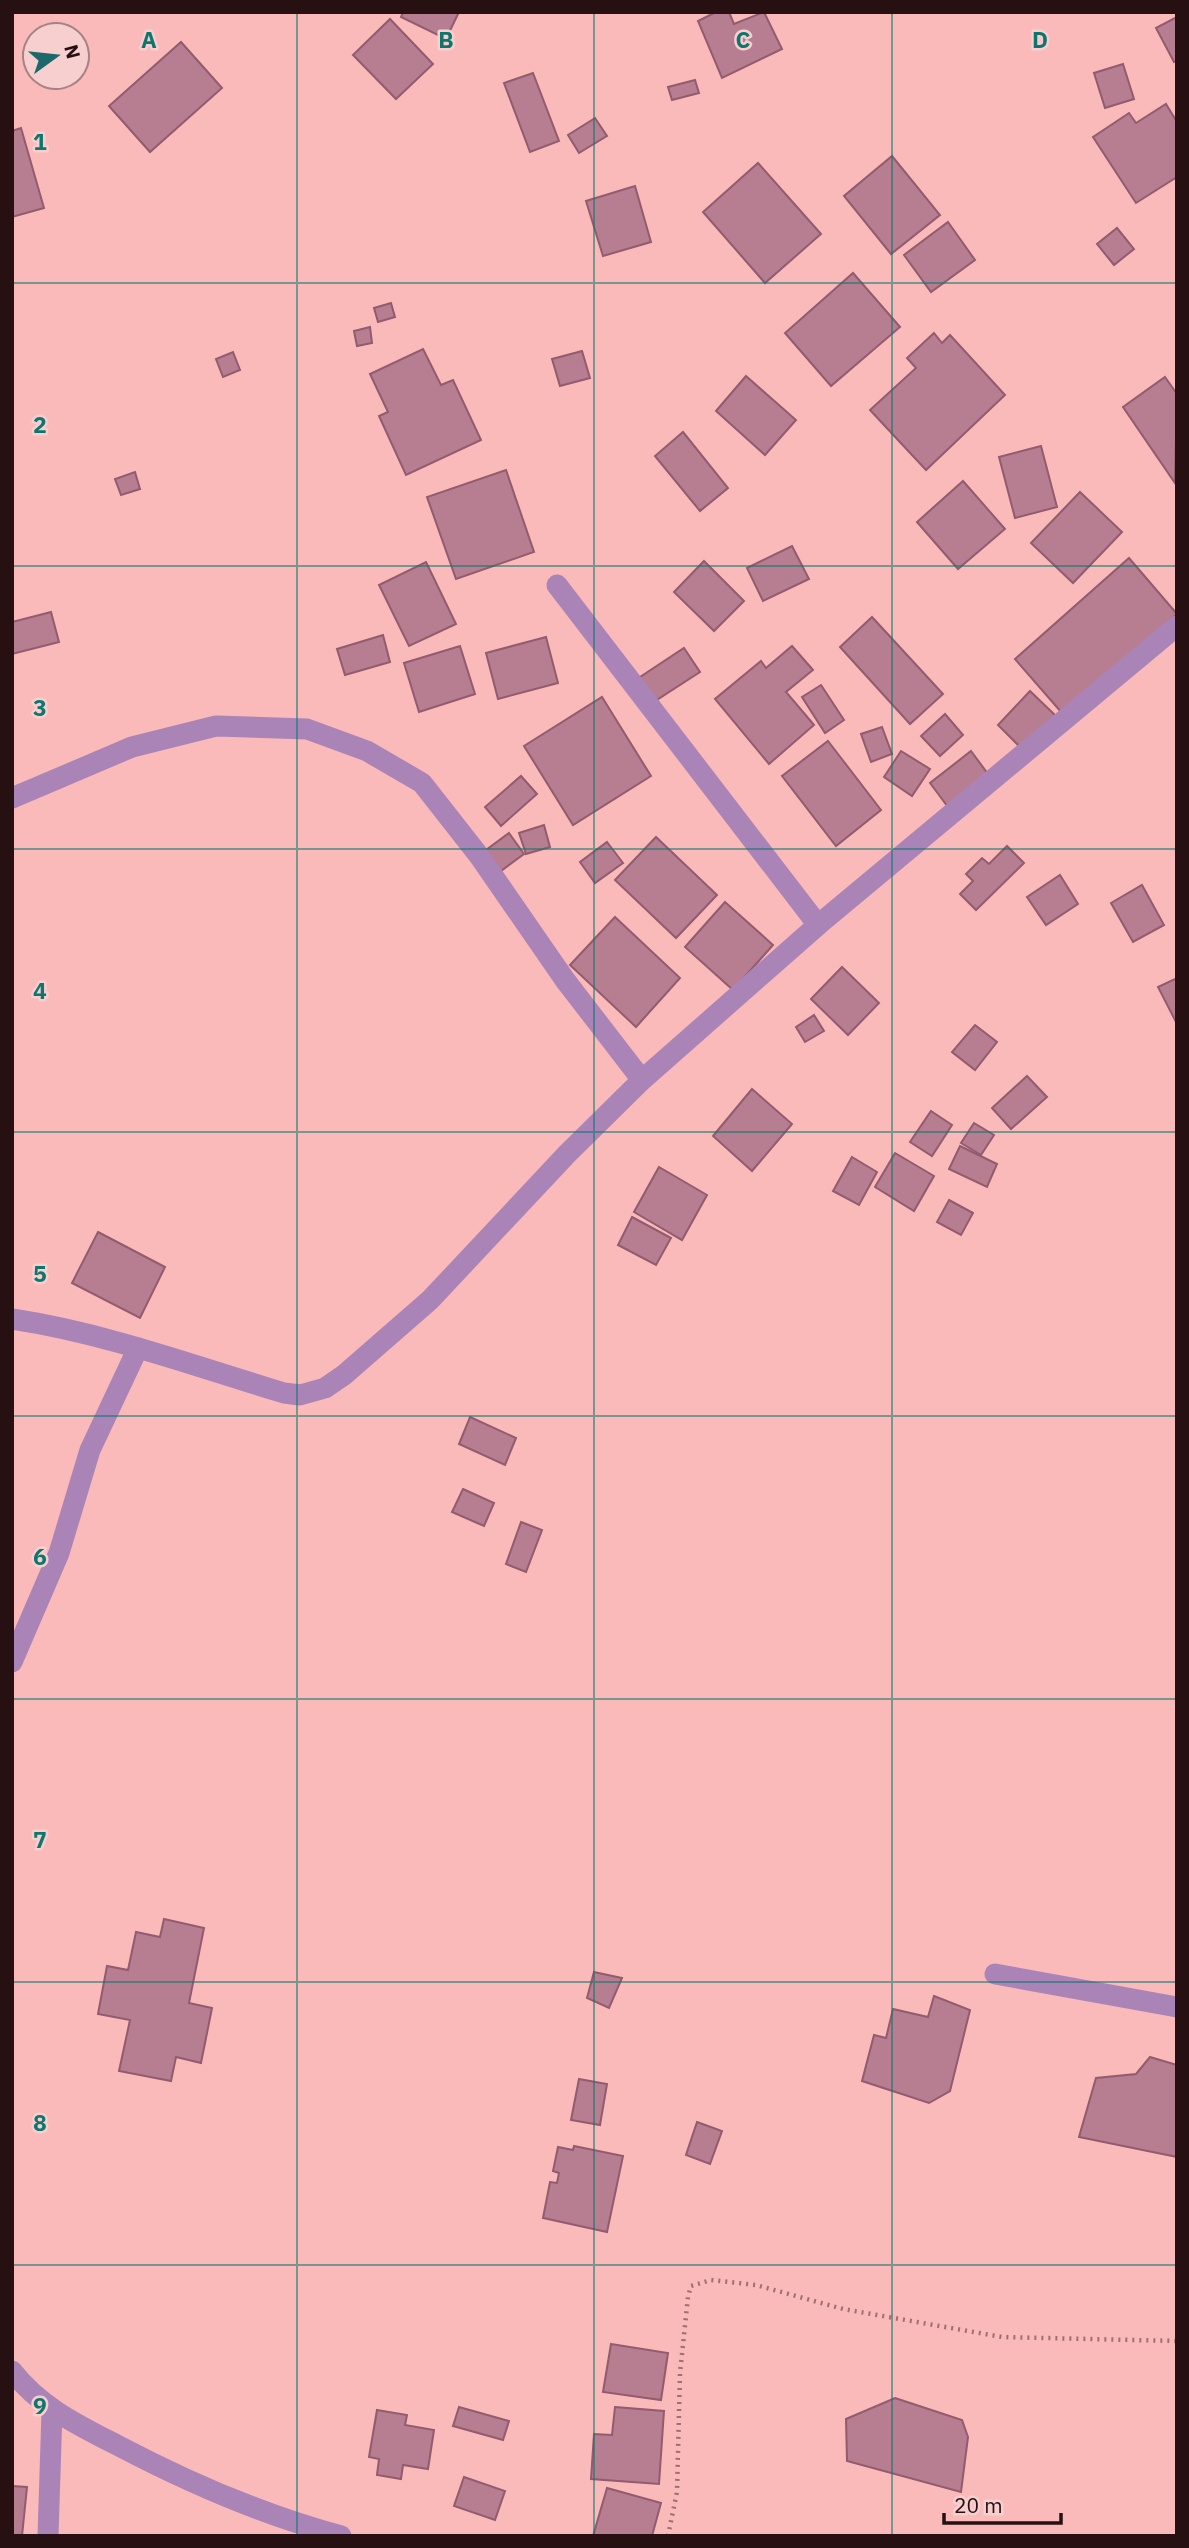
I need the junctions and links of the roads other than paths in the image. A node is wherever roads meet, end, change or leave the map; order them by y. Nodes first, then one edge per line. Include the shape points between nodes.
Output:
1 (557, 585) dead end
2 (1177, 626) edge
3 (12, 798) edge
4 (818, 925) junction
5 (642, 1080) junction
6 (12, 1319) edge
7 (138, 1348) junction
8 (12, 1662) edge
9 (995, 1975) dead end
10 (1177, 2007) edge
11 (12, 2371) edge
12 (52, 2411) junction
13 (48, 2536) edge
14 (341, 2536) edge

1 - 4 street
2 - 4 street
3 - 5 street via 132,747 216,726 307,729 367,751 422,783
4 - 5 street
5 - 7 street via 430,1300 325,1388 300,1395 284,1393
6 - 7 street
7 - 8 street via 90,1450 59,1553
9 - 10 street
11 - 12 street
12 - 13 street
12 - 14 street via 187,2482

